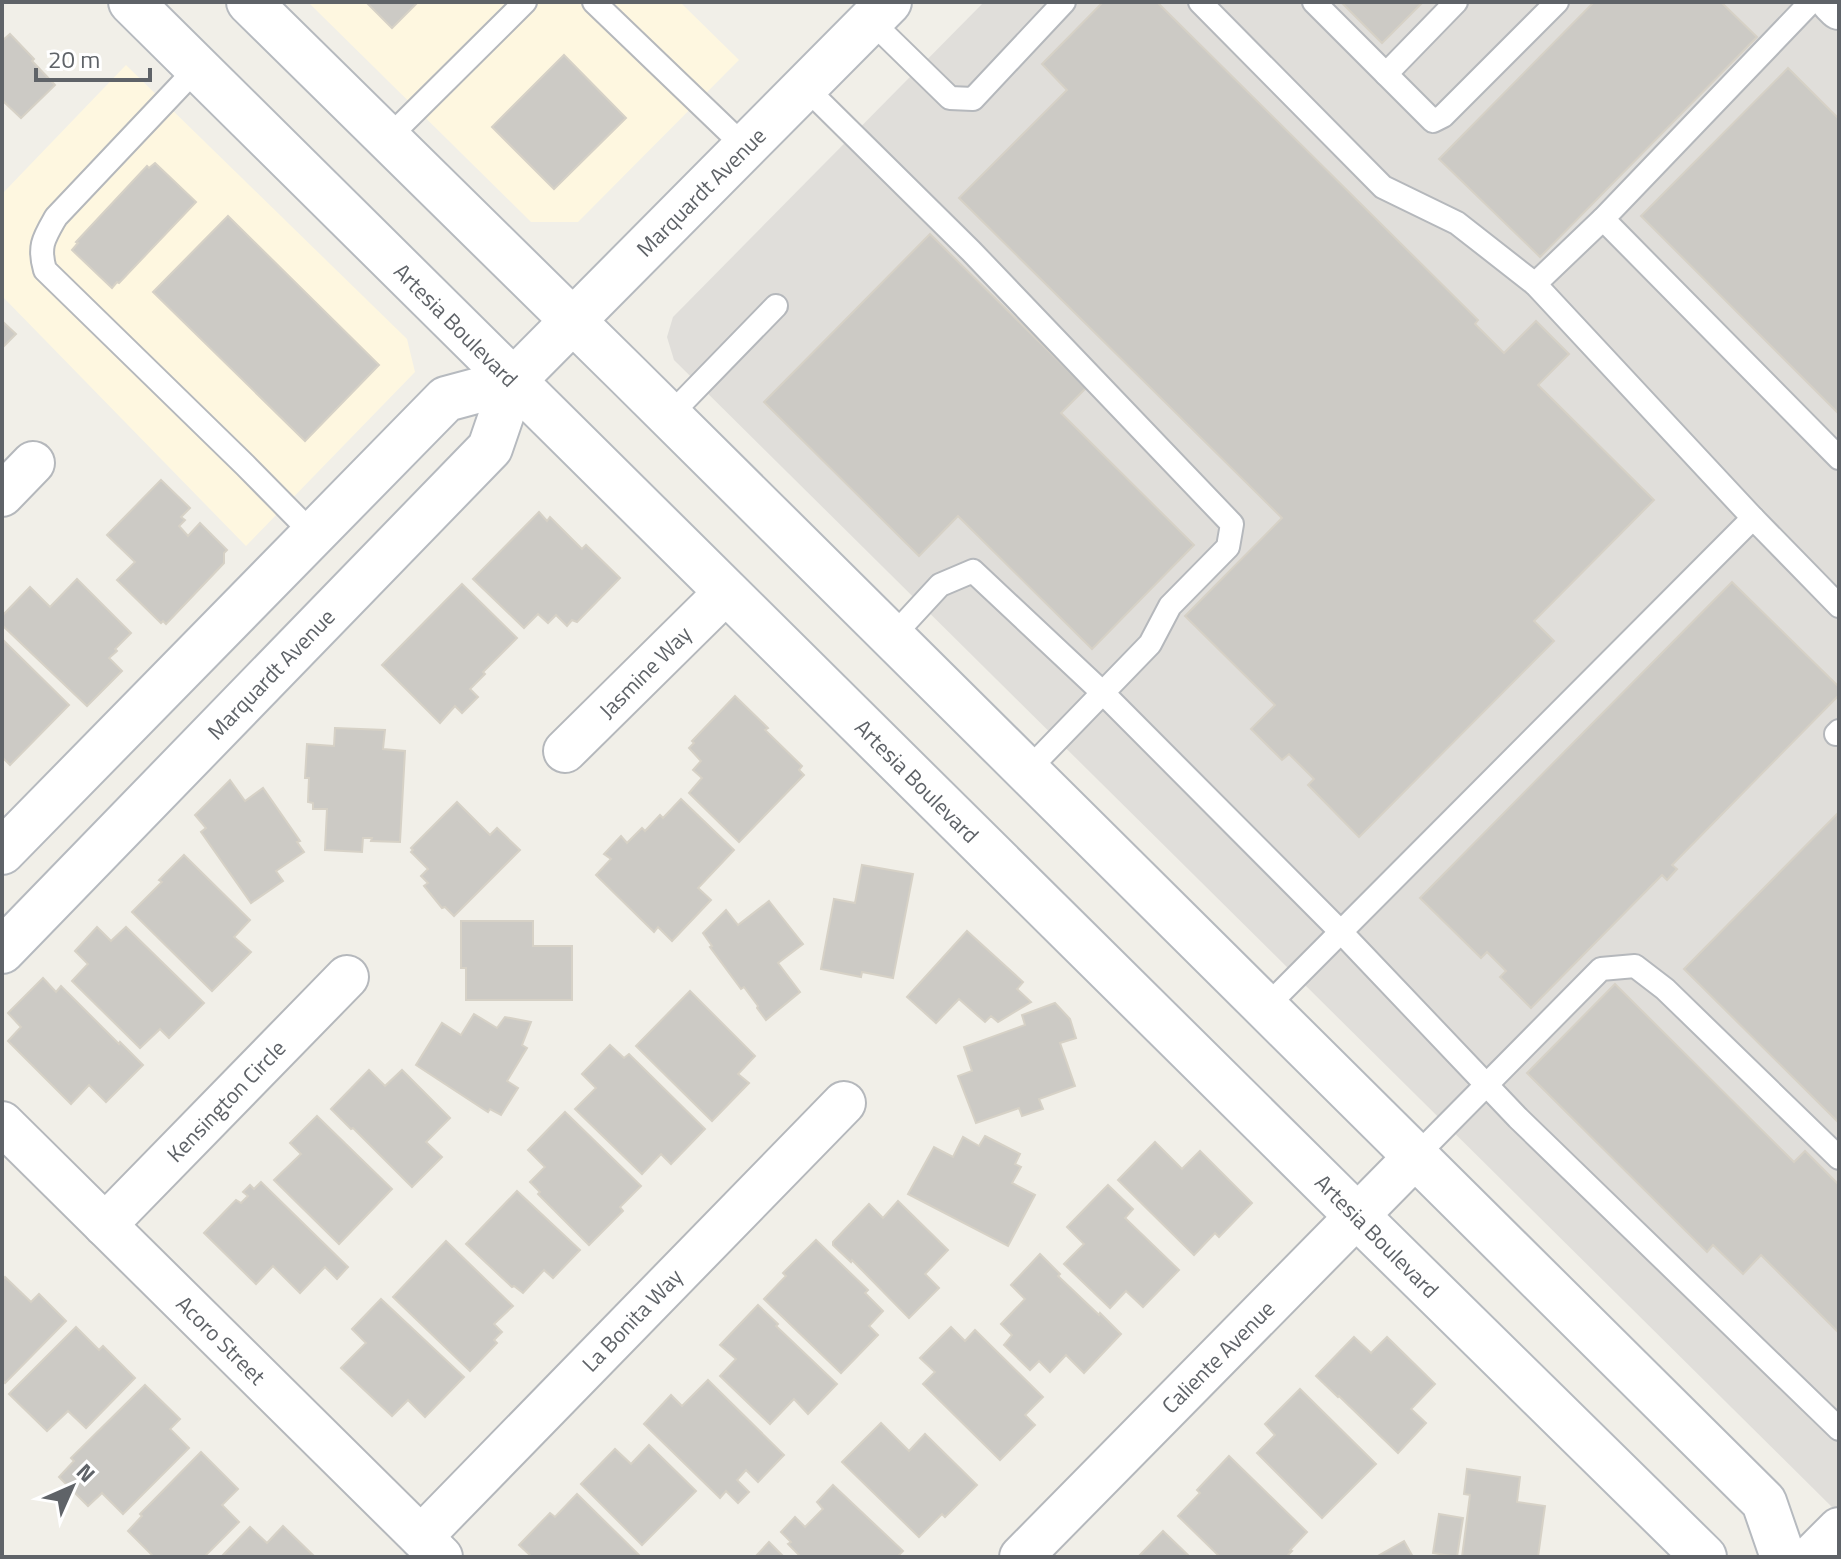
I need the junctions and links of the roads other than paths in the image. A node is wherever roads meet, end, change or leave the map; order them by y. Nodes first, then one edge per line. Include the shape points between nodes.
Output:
1 (131, 2) edge
2 (249, 2) edge
3 (525, 2) edge
4 (594, 2) edge
5 (1064, 2) edge
6 (1200, 2) edge
7 (1314, 2) edge
8 (1456, 2) edge
9 (1557, 2) edge
10 (1811, 2) edge
11 (1833, 2) edge
12 (1839, 8) edge
13 (880, 11) edge
14 (197, 68) junction
15 (1386, 74) junction
16 (805, 87) junction
17 (388, 138) junction
18 (745, 147) junction
19 (1603, 219) junction
20 (1535, 284) junction
21 (776, 306) dead end
22 (573, 321) junction
23 (513, 381) junction
24 (669, 416) junction
25 (1839, 458) edge
26 (33, 463) dead end
27 (2, 495) edge
28 (1753, 518) junction
29 (313, 534) junction
30 (726, 592) junction
31 (1839, 606) edge
32 (892, 637) junction
33 (1103, 693) junction
34 (565, 751) dead end
35 (1027, 771) junction
36 (2, 852) edge
37 (1341, 932) junction
38 (2, 951) edge
39 (347, 977) dead end
40 (1266, 1007) junction
41 (1486, 1084) junction
42 (844, 1103) dead end
43 (2, 1123) edge
44 (1416, 1156) junction
45 (1839, 1158) edge
46 (1357, 1216) junction
47 (105, 1225) junction
48 (1839, 1429) edge
49 (1839, 1529) edge
50 (431, 1547) edge
51 (1021, 1557) edge
52 (1704, 1557) edge
53 (1783, 1557) edge
54 (1811, 1557) edge

1 - 14 main road, Artesia Boulevard
2 - 17 main road
3 - 17 lane
4 - 18 lane
5 - 13 lane via 973,99 950,98
6 - 20 lane via 1383,187 1457,223
7 - 15 lane
8 - 15 lane
9 - 15 lane via 1433,121
10 - 19 lane
11 - 12 street
13 - 16 main road, Marquardt Avenue
14 - 23 main road, Artesia Boulevard
14 - 29 lane via 56,217 40,253 45,270
16 - 18 main road, Marquardt Avenue
16 - 33 lane via 971,251 1232,524 1228,547 1170,606 1150,644
17 - 22 main road
18 - 22 main road, Marquardt Avenue
19 - 20 lane
19 - 25 lane
20 - 28 lane
21 - 24 lane
22 - 23 main road, Marquardt Avenue
22 - 24 main road
23 - 29 main road, Marquardt Avenue via 446,399
23 - 30 main road, Artesia Boulevard
23 - 38 main road, Marquardt Avenue via 490,448
24 - 32 main road
26 - 27 street
28 - 31 lane
28 - 37 lane
29 - 36 main road, Marquardt Avenue
30 - 34 street, Jasmine Way
30 - 46 main road, Artesia Boulevard
32 - 33 lane via 940,585 973,571
32 - 35 main road
33 - 35 lane
33 - 37 lane
35 - 40 main road
37 - 40 lane
37 - 41 lane
39 - 47 street, Kensington Circle
40 - 44 main road
41 - 44 lane
41 - 45 lane via 1601,969 1635,966
41 - 48 lane
42 - 50 street, La Bonita Way
43 - 47 street, Acoro Street
44 - 46 street, Caliente Avenue
44 - 53 main road via 1764,1502
46 - 51 street, Caliente Avenue
46 - 52 main road, Artesia Boulevard
47 - 50 street, Acoro Street
49 - 54 street

